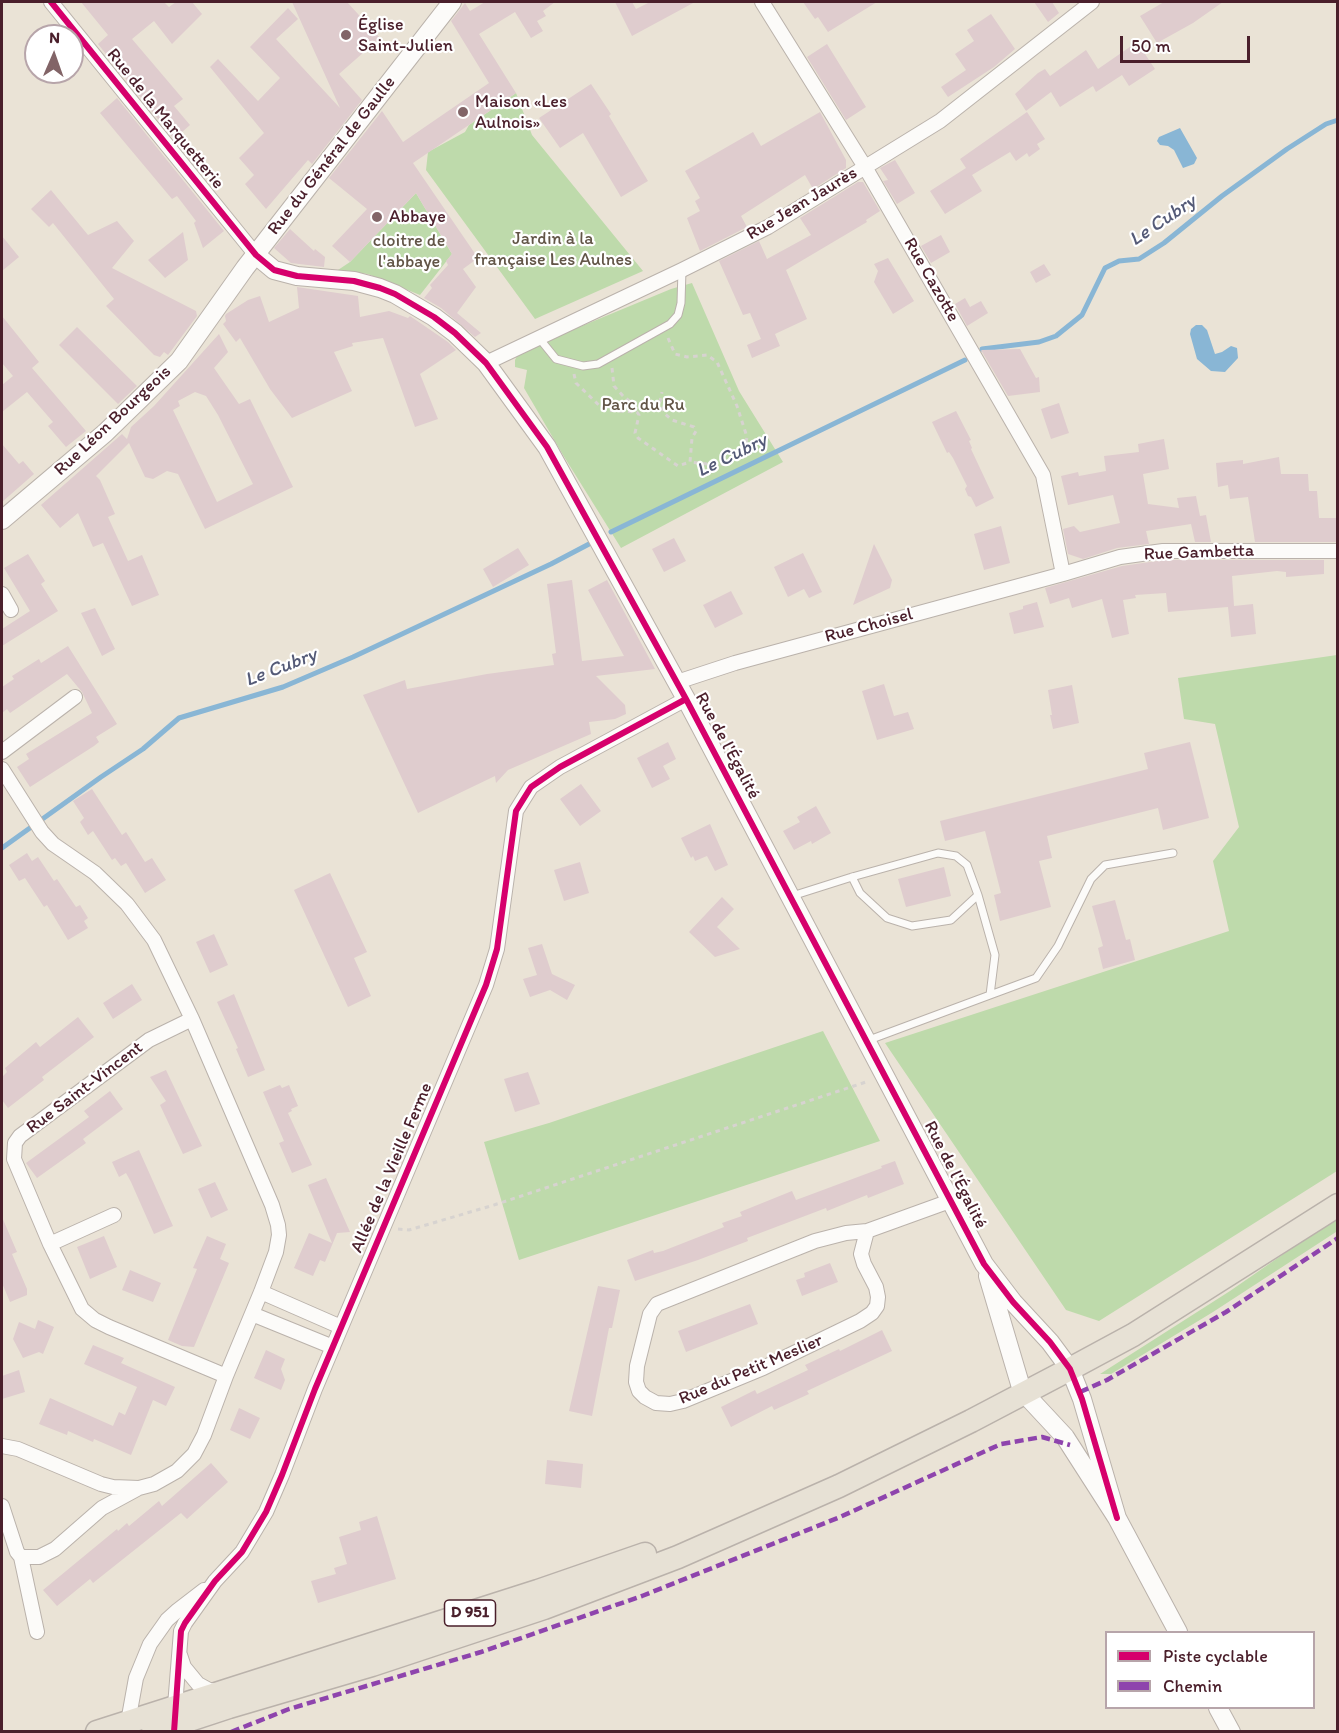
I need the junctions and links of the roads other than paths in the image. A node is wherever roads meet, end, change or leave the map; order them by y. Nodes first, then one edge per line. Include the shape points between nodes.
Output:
1 (51, 2) edge
2 (452, 2) edge
3 (762, 2) edge
4 (1092, 2) edge
5 (865, 167) junction
6 (256, 255) junction
7 (682, 270) junction
8 (539, 338) junction
9 (486, 363) junction
10 (2, 520) edge
11 (1338, 551) edge
12 (1063, 574) junction
13 (2, 594) edge
14 (11, 610) dead end
15 (677, 682) junction
16 (75, 697) dead end
17 (686, 699) junction
18 (2, 752) edge
19 (2, 769) edge
20 (1173, 853) dead end
21 (852, 877) junction
22 (978, 895) junction
23 (789, 897) junction
24 (990, 995) junction
25 (192, 1019) junction
26 (867, 1041) junction
27 (950, 1201) junction
28 (1338, 1205) edge
29 (114, 1215) dead end
30 (867, 1231) junction
31 (50, 1244) junction
32 (984, 1264) junction
33 (261, 1292) junction
34 (252, 1314) junction
35 (341, 1327) junction
36 (333, 1347) junction
37 (1070, 1369) junction
38 (226, 1376) junction
39 (1024, 1393) junction
40 (2, 1446) edge
41 (839, 1486) junction
42 (139, 1488) junction
43 (2, 1506) edge
44 (1117, 1518) junction
45 (21, 1557) junction
46 (215, 1581) junction
47 (422, 1629) junction
48 (1177, 1631) edge
49 (37, 1632) dead end
50 (179, 1648) junction
51 (220, 1692) junction
52 (1219, 1709) edge
53 (174, 1720) edge
54 (130, 1729) edge
55 (97, 1731) edge
56 (153, 1731) edge
57 (1231, 1731) edge

1 - 6 street, Rue de la Marquetterie
2 - 6 street, Rue du Général de Gaulle
3 - 5 street, Rue Cazotte
4 - 5 street, Rue Jean Jaurès via 940,121
5 - 7 street, Rue Jean Jaurès via 768,227
5 - 12 street, Rue Cazotte via 1043,475
6 - 9 street, Rue de l'Égalité via 274,270 354,281 396,294 455,333
6 - 10 street, Rue Léon Bourgeois via 179,361 105,433
7 - 8 street, Rue Jean Jaurès
7 - 8 lane via 681,303 670,324 598,364 583,366 556,359
8 - 9 street, Rue Jean Jaurès
9 - 15 street, Rue de l'Égalité via 547,447
11 - 12 street, Rue Gambetta via 1162,551 1120,557
12 - 15 street, Rue Choisel
13 - 14 street
15 - 17 street, Rue de l'Égalité
16 - 18 street
17 - 23 street, Rue de l'Égalité
17 - 35 street, Allée de la Vieille Ferme via 560,767 531,787 516,811 497,949 486,985
19 - 25 street via 42,832 95,873 142,922
20 - 24 lane via 1106,866 1091,879 1058,946 1036,978
21 - 22 lane via 938,853 956,856 967,865
21 - 22 lane via 860,893 887,918 912,926 951,920
21 - 23 lane
22 - 24 lane via 995,954
23 - 26 street, Rue de l'Égalité
24 - 26 lane
25 - 31 street, Rue Saint-Vincent via 149,1040 15,1143 17,1169
25 - 33 street via 278,1225 278,1243
26 - 27 street, Rue de l'Égalité
27 - 30 street, Rue du Petit Meslier
27 - 32 street, Rue de l'Égalité
28 - 37 main road, D 951 via 1133,1335
29 - 31 street
30 - 30 street, Rue du Petit Meslier via 815,1241 657,1304 650,1314 637,1366 639,1391 656,1403 683,1401 763,1368 872,1313 878,1297 861,1254
31 - 38 street, Rue Saint-Vincent via 77,1303 95,1320
32 - 37 street, Rue de l'Égalité
32 - 39 street, Rue de l'Égalité
33 - 34 street
33 - 35 street
34 - 36 street
34 - 38 street
35 - 36 street, Allée de la Vieille Ferme
36 - 46 street, Allée de la Vieille Ferme via 266,1512 242,1552
37 - 39 main road, D 951
37 - 44 street, Rue de l'Égalité
38 - 42 street via 194,1454 166,1478
39 - 41 main road, D 951
39 - 44 street via 1065,1437
40 - 42 street via 101,1484
41 - 47 main road, D 951
41 - 53 main road, D 951 via 678,1557 544,1608 372,1665
42 - 45 street via 102,1509 47,1554
43 - 45 street
44 - 48 street
45 - 49 street
46 - 50 street, Allée de la Vieille Ferme via 185,1623
46 - 54 street, Allée de la Vieille Ferme via 167,1620 150,1644 135,1678
47 - 51 main road, D 951
47 - 53 main road, D 951 via 364,1654
50 - 51 street via 189,1675 208,1690
50 - 53 street, Allée de la Vieille Ferme
51 - 53 main road, D 951
52 - 57 street
53 - 54 main road, D 951
53 - 56 main road, D 951
54 - 55 main road, D 951

